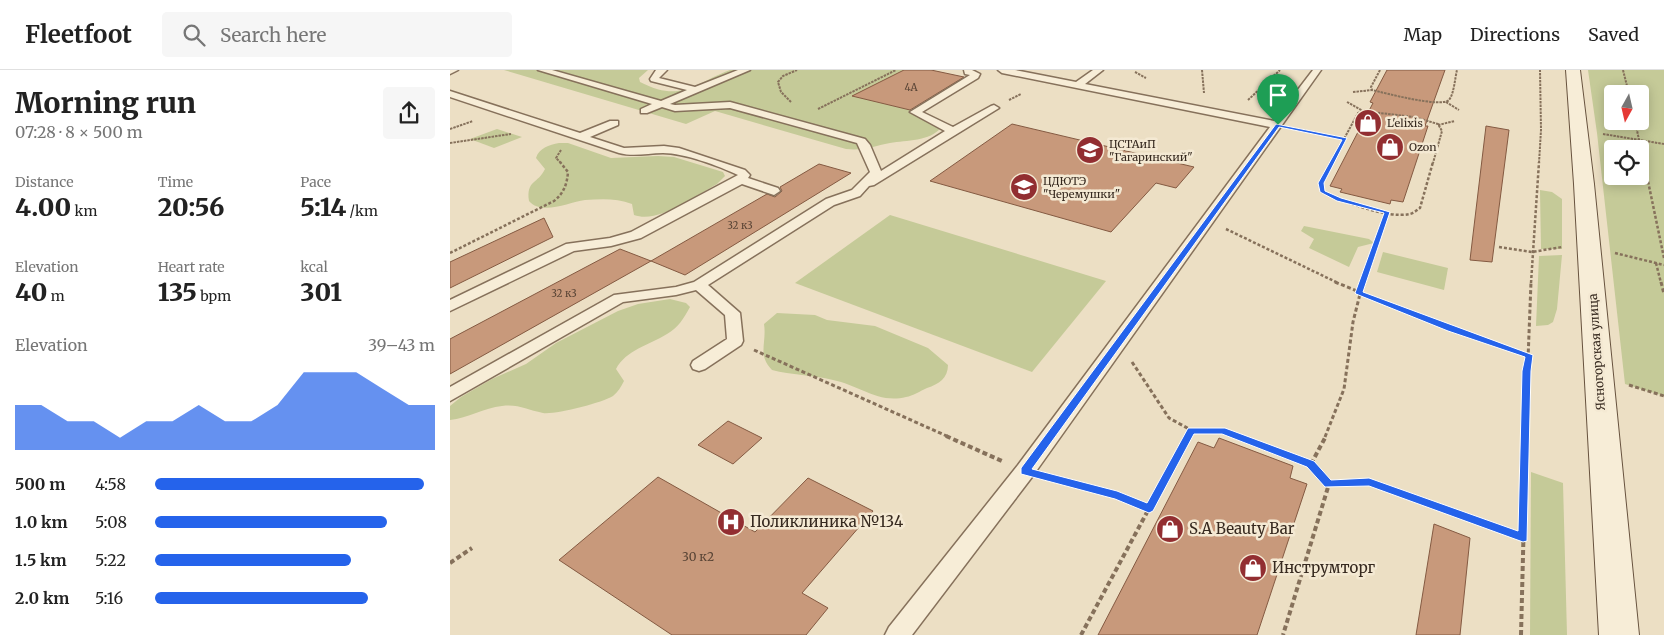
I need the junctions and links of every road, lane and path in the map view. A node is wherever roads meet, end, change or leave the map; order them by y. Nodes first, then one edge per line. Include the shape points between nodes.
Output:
1 (454, 70) edge
2 (542, 70) edge
3 (664, 70) edge
4 (746, 70) edge
5 (797, 70) edge
6 (896, 70) edge
7 (968, 70) edge
8 (1002, 70) edge
9 (1099, 70) edge
10 (1280, 70) edge
11 (1317, 70) edge
12 (1380, 70) edge
13 (1457, 70) edge
14 (1540, 70) edge
15 (1573, 70) edge
16 (1623, 70) edge
17 (450, 71) edge
18 (1077, 85) junction
19 (1626, 85) edge
20 (696, 90) junction
21 (1372, 90) junction
22 (1354, 92) dead end
23 (450, 94) edge
24 (1347, 102) dead end
25 (1446, 102) junction
26 (662, 104) junction
27 (994, 108) dead end
28 (1459, 110) dead end
29 (644, 111) dead end
30 (1363, 112) junction
31 (1236, 117) junction
32 (795, 119) junction
33 (1455, 121) dead end
34 (614, 123) dead end
35 (540, 124) junction
36 (1278, 125) junction
37 (1438, 125) junction
38 (1578, 128) junction
39 (1637, 130) edge
40 (952, 131) junction
41 (583, 138) junction
42 (1345, 139) junction
43 (1640, 140) joint
44 (1649, 142) edge
45 (450, 143) edge
46 (1664, 144) edge
47 (741, 180) junction
48 (1649, 184) edge
49 (774, 190) dead end
50 (858, 191) junction
51 (806, 201) dead end
52 (823, 206) junction
53 (1387, 212) junction
54 (1225, 228) dead end
55 (1499, 247) dead end
56 (1562, 247) dead end
57 (1532, 252) junction
58 (1609, 252) dead end
59 (450, 253) edge
60 (1664, 258) edge
61 (1656, 263) junction
62 (1664, 265) edge
63 (699, 285) junction
64 (1359, 293) junction
65 (1664, 294) edge
66 (450, 306) edge
67 (734, 341) junction
68 (1529, 355) junction
69 (1131, 359) dead end
70 (699, 365) dead end
71 (1625, 384) dead end
72 (450, 395) edge
73 (1664, 396) edge
74 (1191, 430) junction
75 (1311, 464) junction
76 (1025, 471) junction
77 (1329, 484) junction
78 (1149, 508) junction
79 (1523, 538) junction
80 (472, 548) dead end
81 (450, 563) edge
82 (897, 635) edge
83 (1082, 635) edge
84 (1283, 635) edge
85 (1521, 635) edge
86 (1619, 635) edge

1 - 17 lane
2 - 26 lane
3 - 20 lane via 654,79
4 - 20 lane
5 - 32 path via 778,82 781,92 803,112
6 - 32 path
7 - 40 lane via 975,76 916,112
8 - 18 lane
9 - 18 lane
10 - 31 path via 1251,96
11 - 36 lane
12 - 21 path
13 - 25 path via 1450,99
14 - 57 path via 1541,130
15 - 38 main road, Ясногорская улица
16 - 19 path
18 - 31 lane
20 - 26 lane
21 - 22 path
21 - 25 path via 1435,103
23 - 35 lane
24 - 30 path
25 - 28 path
26 - 29 lane
26 - 32 lane via 675,108 730,105
27 - 40 lane
30 - 37 path via 1385,113
30 - 42 path via 1358,113
31 - 36 lane
32 - 50 lane via 865,145 876,173
33 - 37 path
34 - 41 lane
35 - 41 lane
35 - 45 path via 507,136
36 - 42 path
36 - 76 lane
37 - 53 path via 1442,131 1420,208 1411,214
38 - 43 path
38 - 86 main road, Ясногорская улица
39 - 43 path
40 - 50 lane
41 - 47 lane via 629,153 660,149 677,152 741,172 744,175
41 - 59 path via 557,154 556,158 568,172 567,188 560,198
42 - 53 path via 1321,183 1322,192 1339,200
44 - 46 path
47 - 49 lane
47 - 66 lane via 636,235 571,247
48 - 60 path
50 - 52 lane
51 - 52 lane
52 - 63 lane
53 - 64 path
54 - 64 path via 1258,241
55 - 57 path
56 - 57 path
57 - 68 path
58 - 61 path
61 - 62 path
61 - 65 path
63 - 67 lane via 732,313
63 - 72 lane via 619,298
64 - 68 path
64 - 75 path via 1344,389 1322,446
67 - 70 lane
67 - 76 path
68 - 79 path
69 - 74 path via 1169,418
71 - 73 path
74 - 75 path via 1222,431
74 - 78 path
75 - 77 path
76 - 78 path
76 - 82 lane
77 - 79 path via 1369,482
77 - 84 path
78 - 83 path
79 - 85 path
80 - 81 path

